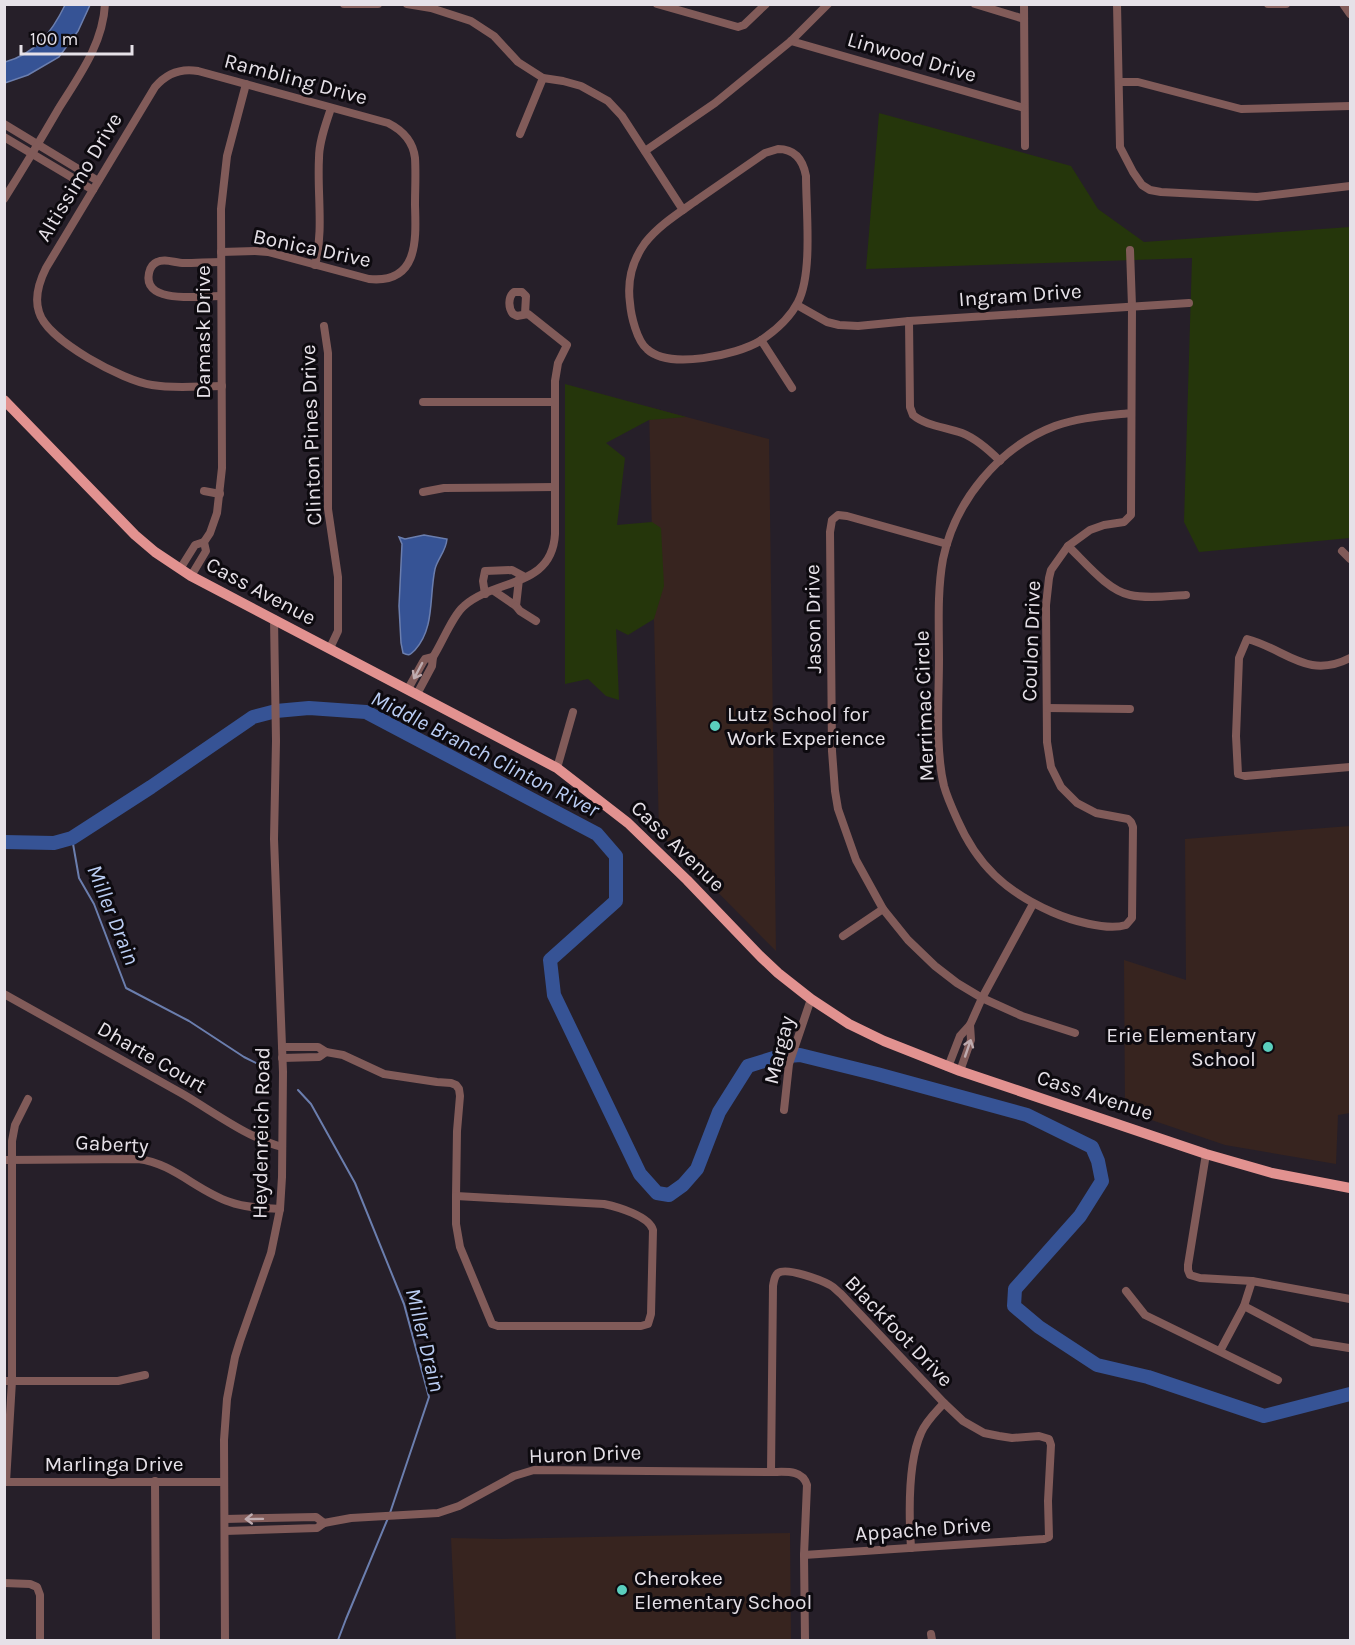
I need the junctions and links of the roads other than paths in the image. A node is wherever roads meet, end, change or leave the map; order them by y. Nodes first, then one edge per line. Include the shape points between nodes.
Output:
1 (105, 4) edge
2 (344, 4) edge
3 (378, 4) edge
4 (406, 4) edge
5 (657, 4) edge
6 (766, 4) edge
7 (828, 4) edge
8 (975, 4) edge
9 (1024, 4) edge
10 (1117, 4) edge
11 (1268, 4) edge
12 (1286, 4) edge
13 (1343, 4) edge
14 (1350, 14) edge
15 (1024, 18) junction
16 (791, 41) junction
17 (172, 74) joint
18 (543, 78) junction
19 (1119, 82) junction
20 (246, 84) junction
21 (1350, 106) edge
22 (331, 108) junction
23 (1024, 108) junction
24 (4, 124) edge
25 (520, 134) dead end
26 (4, 137) edge
27 (38, 145) junction
28 (1025, 146) dead end
29 (645, 152) junction
30 (32, 153) junction
31 (98, 181) junction
32 (1350, 186) edge
33 (93, 190) junction
34 (4, 199) edge
35 (683, 210) junction
36 (1130, 250) dead end
37 (221, 252) junction
38 (221, 262) junction
39 (315, 265) junction
40 (396, 275) joint
41 (221, 296) junction
42 (1188, 303) dead end
43 (797, 305) junction
44 (1132, 306) junction
45 (525, 314) dead end
46 (909, 321) junction
47 (324, 326) dead end
48 (761, 340) junction
49 (222, 386) junction
50 (792, 388) dead end
51 (4, 400) edge
52 (423, 402) dead end
53 (555, 402) junction
54 (1131, 413) junction
55 (1000, 461) junction
56 (555, 487) junction
57 (204, 491) dead end
58 (423, 492) dead end
59 (220, 494) junction
60 (204, 542) junction
61 (947, 544) junction
62 (1068, 546) junction
63 (1342, 551) dead end
64 (1350, 559) edge
65 (180, 570) junction
66 (191, 576) junction
67 (522, 578) junction
68 (494, 591) junction
69 (485, 594) junction
70 (1186, 596) dead end
71 (516, 606) junction
72 (274, 619) junction
73 (536, 621) dead end
74 (330, 648) junction
75 (1350, 658) edge
76 (413, 692) junction
77 (1047, 708) junction
78 (1130, 709) dead end
79 (573, 712) dead end
80 (1350, 767) edge
81 (556, 768) junction
82 (1033, 903) junction
83 (883, 909) junction
84 (1130, 922) joint
85 (843, 936) dead end
86 (4, 994) edge
87 (982, 998) junction
88 (811, 999) junction
89 (970, 1025) junction
90 (1075, 1033) dead end
91 (282, 1047) junction
92 (304, 1047) junction
93 (326, 1052) junction
94 (304, 1057) junction
95 (282, 1058) junction
96 (948, 1066) junction
97 (960, 1071) junction
98 (28, 1099) dead end
99 (784, 1110) dead end
100 (282, 1147) junction
101 (1206, 1154) junction
102 (8, 1160) edge
103 (1350, 1188) edge
104 (456, 1196) junction
105 (280, 1209) junction
106 (1252, 1281) junction
107 (1126, 1291) dead end
108 (1350, 1299) edge
109 (1244, 1306) junction
110 (1349, 1348) edge
111 (1220, 1351) junction
112 (145, 1375) dead end
113 (1278, 1380) dead end
114 (8, 1381) edge
115 (944, 1403) junction
116 (771, 1472) junction
117 (155, 1481) junction
118 (5, 1482) edge
119 (224, 1482) junction
120 (289, 1518) junction
121 (225, 1520) junction
122 (324, 1523) junction
123 (290, 1529) junction
124 (225, 1531) junction
125 (1044, 1539) joint
126 (911, 1548) junction
127 (804, 1555) junction
128 (4, 1583) edge
129 (40, 1641) edge
130 (156, 1641) edge
131 (225, 1641) edge
132 (805, 1641) edge

1 - 27 street via 94,48
2 - 3 street
4 - 18 street via 471,21
5 - 6 street via 738,27
7 - 16 street
8 - 15 street
9 - 15 street
10 - 19 street
11 - 12 street
13 - 14 street
15 - 23 street
16 - 23 street, Linwood Drive
16 - 29 street via 715,103
17 - 20 street, Rambling Drive via 194,70
17 - 31 street, Altissimo Drive via 154,87
18 - 25 street
18 - 29 street via 581,86 603,97 617,110
19 - 21 street via 1138,82 1241,109
19 - 32 street via 1120,147 1146,188 1257,197
20 - 22 street, Rambling Drive
20 - 37 street, Damask Drive via 225,167
22 - 39 street via 319,158 320,242
22 - 40 street, Rambling Drive via 388,123 407,137 414,154 415,244 410,260
23 - 28 street
24 - 27 street
26 - 30 street
27 - 30 street
27 - 31 street
29 - 35 street
30 - 33 street
30 - 34 street
31 - 33 street, Altissimo Drive
33 - 49 street, Altissimo Drive via 43,274 37,295 43,322 57,337 123,376 154,386
35 - 43 street via 769,151 794,152 803,163 806,176 807,261
35 - 48 street via 652,234 633,264 629,297 643,344 653,353 688,360 712,357
36 - 44 street, Coulon Drive
37 - 38 street, Damask Drive
37 - 39 street, Bonica Drive via 261,251
38 - 41 street, Damask Drive
38 - 41 street via 162,261 152,265 148,278 153,290 169,296
39 - 40 street, Bonica Drive via 369,279
41 - 49 street, Damask Drive
42 - 44 street, Ingram Drive
43 - 46 street, Ingram Drive via 839,325
43 - 48 street via 781,325
44 - 46 street, Ingram Drive
44 - 54 street, Coulon Drive
45 - 53 street via 567,345 557,368
46 - 55 street via 913,415 970,436
47 - 74 street, Clinton Pines Drive via 328,352 329,516 338,577 338,631
48 - 50 street
49 - 59 street, Damask Drive
51 - 65 main road, Cass Avenue via 135,535
52 - 53 street
53 - 56 street
54 - 55 street, Merrimac Circle via 1056,426 1033,436
54 - 62 street, Coulon Drive via 1131,515 1124,522 1090,530
55 - 61 street, Merrimac Circle via 965,503
56 - 58 street via 444,488
56 - 67 street via 554,549 543,567
57 - 59 street
59 - 60 street, Damask Drive via 214,524
60 - 65 street via 195,545
60 - 66 street, Damask Drive via 206,550
61 - 82 street, Merrimac Circle via 939,594 939,744 944,786 976,855 995,876
61 - 83 street, Jason Drive via 847,516 834,517 830,525 835,791 853,852
62 - 70 street via 1117,590 1131,595
62 - 77 street, Coulon Drive via 1052,570 1047,588
63 - 64 street
65 - 66 main road, Cass Avenue
66 - 72 main road, Cass Avenue
67 - 68 street
67 - 69 street via 512,570 488,571 483,578
67 - 71 street
68 - 69 street
68 - 71 street
69 - 76 street via 457,612 432,666
71 - 73 street
72 - 74 main road, Cass Avenue
72 - 91 street, Heydenreich Road via 274,839
74 - 76 main road, Cass Avenue
75 - 80 street via 1314,666 1247,639 1239,658 1236,736 1238,774 1245,776
76 - 81 main road, Cass Avenue
77 - 78 street
77 - 84 street, Coulon Drive via 1049,757 1062,787 1089,811 1131,822 1134,831
79 - 81 street
81 - 88 main road, Cass Avenue via 628,823 761,957
82 - 84 street, Merrimac Circle via 1104,926
82 - 87 street
83 - 85 street
83 - 87 street, Jason Drive via 929,961
86 - 100 street, Dharte Court via 262,1141
87 - 89 street
87 - 90 street, Jason Drive
88 - 96 main road, Cass Avenue via 865,1032
88 - 99 street, Margay via 789,1064
89 - 96 street via 960,1035
97 -> 89 street via 971,1040
91 - 92 street
91 - 95 street, Heydenreich Road
92 - 93 street via 318,1047
92 - 94 street
93 - 94 street via 319,1057
93 - 104 street via 344,1055 384,1074 456,1085 460,1096
94 - 95 street
95 - 100 street, Heydenreich Road
96 - 97 main road, Cass Avenue
97 - 101 main road, Cass Avenue
98 - 102 street via 13,1130
100 - 105 street, Heydenreich Road
101 - 103 main road, Cass Avenue via 1272,1173
101 - 106 street via 1188,1270 1195,1277
102 - 105 street, Gaberty via 148,1160 229,1202
102 - 114 street
104 - 104 street via 460,1247 492,1324 648,1324 653,1230 648,1222 604,1204
105 - 119 street, Heydenreich Road via 271,1253 233,1365 224,1427
106 - 108 street
106 - 109 street
107 - 111 street via 1145,1315
109 - 110 street via 1312,1342
109 - 111 street
111 - 113 street
112 - 114 street via 118,1381
114 - 118 street
115 - 116 street, Blackfoot Drive via 831,1286 793,1272 778,1273 773,1286
115 - 125 street, Blackfoot Drive via 984,1433 1048,1439 1050,1533
115 - 126 street via 921,1432 916,1451 910,1505
116 - 122 street, Huron Drive via 534,1470 504,1480 459,1506 438,1513
116 - 127 street, Huron Drive via 798,1473 807,1482
117 - 118 street, Marlinga Drive
117 - 119 street, Marlinga Drive
117 - 130 street
119 - 121 street, Heydenreich Road
120 -> 121 street, Huron Drive
120 - 122 street, Huron Drive via 316,1517
120 - 123 street
121 - 124 street, Heydenreich Road
122 - 123 street, Huron Drive via 317,1528
123 - 124 street, Huron Drive
124 - 131 street, Heydenreich Road
125 - 126 street, Appache Drive
126 - 127 street, Appache Drive
127 - 132 street
128 - 129 street via 26,1583 39,1591

